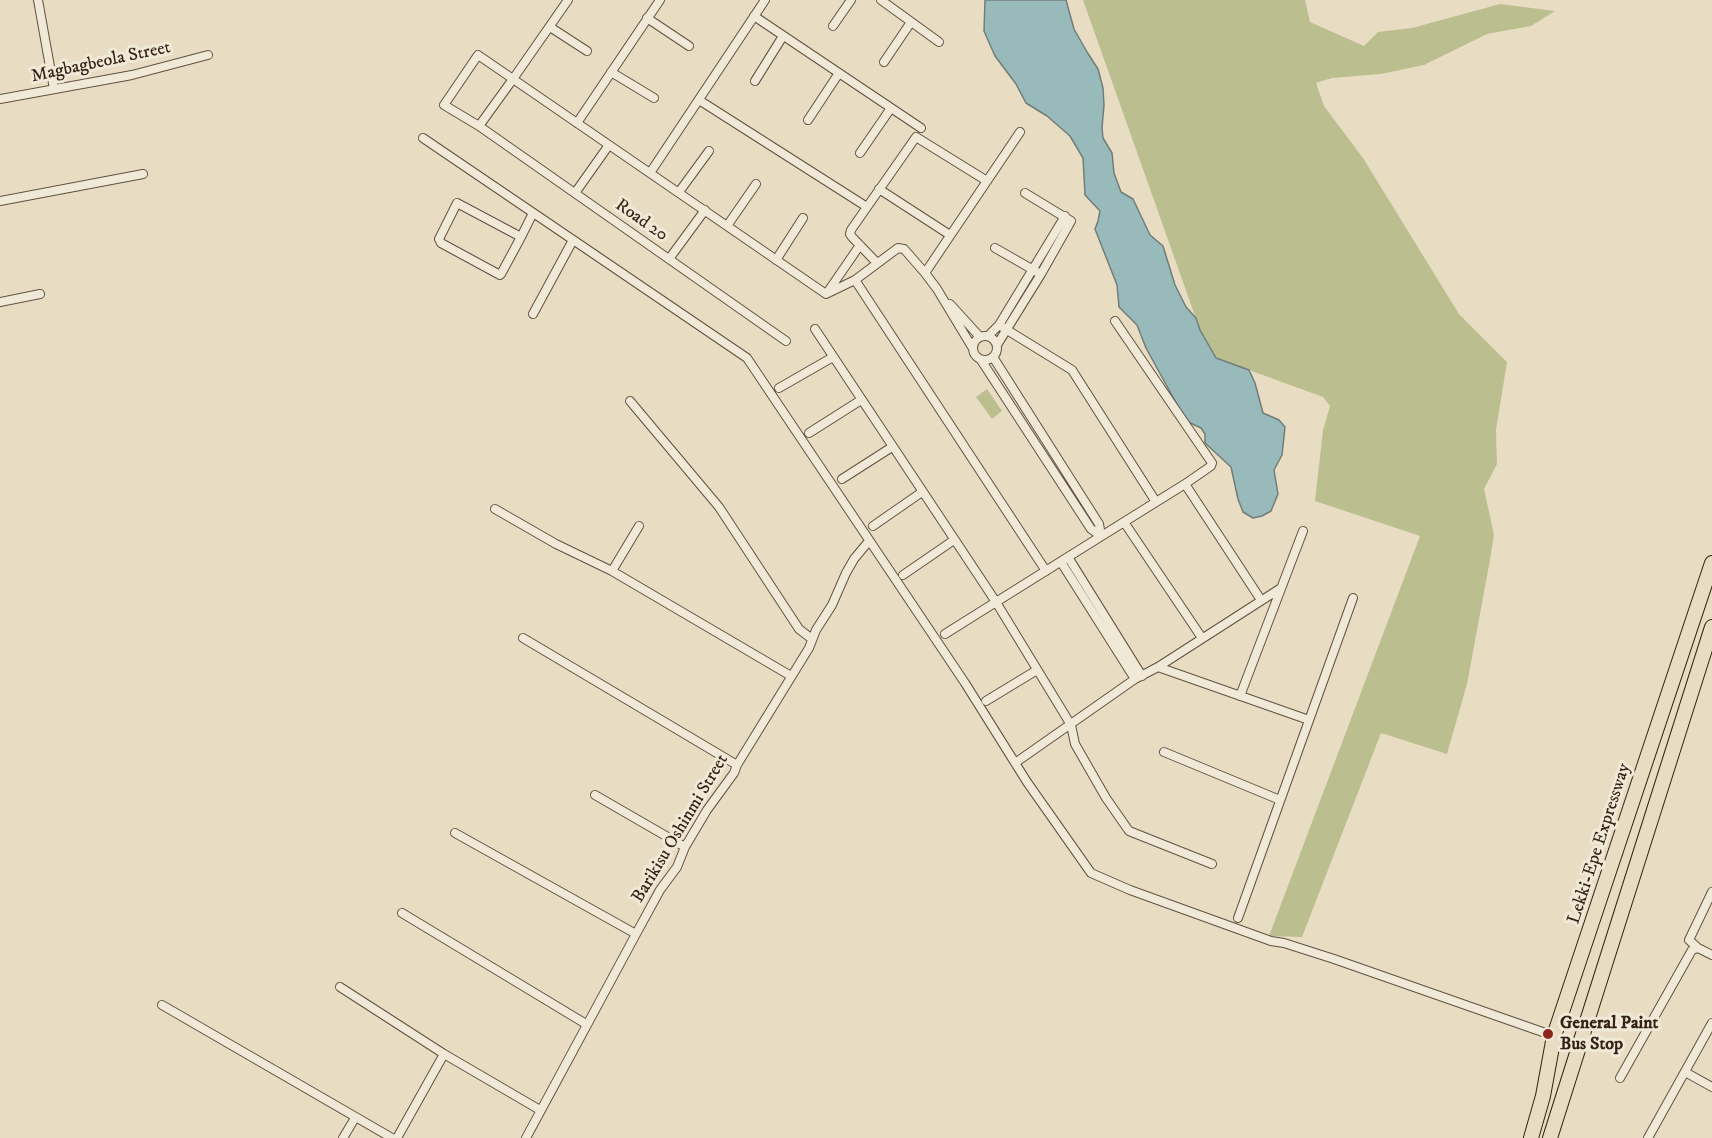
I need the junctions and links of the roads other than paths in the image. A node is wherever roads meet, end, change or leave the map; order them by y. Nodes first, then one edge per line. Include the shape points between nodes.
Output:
1 (38, 0) edge
2 (568, 0) edge
3 (660, 0) edge
4 (765, 0) edge
5 (851, 0) edge
6 (881, 0) edge
7 (754, 16) junction
8 (647, 18) junction
9 (911, 22) junction
10 (833, 26) dead end
11 (550, 27) junction
12 (783, 36) junction
13 (939, 42) dead end
14 (689, 46) dead end
15 (587, 51) dead end
16 (208, 55) dead end
17 (884, 63) dead end
18 (611, 72) junction
19 (839, 73) junction
20 (513, 79) junction
21 (755, 81) dead end
22 (54, 89) junction
23 (654, 98) dead end
24 (0, 99) edge
25 (699, 100) junction
26 (891, 108) junction
27 (808, 120) dead end
28 (577, 123) junction
29 (479, 126) junction
30 (921, 129) dead end
31 (1020, 132) dead end
32 (423, 138) dead end
33 (609, 145) junction
34 (709, 151) dead end
35 (860, 153) dead end
36 (650, 173) junction
37 (142, 174) dead end
38 (987, 181) junction
39 (756, 184) dead end
40 (879, 189) junction
41 (679, 192) junction
42 (1025, 193) dead end
43 (575, 194) junction
44 (0, 201) edge
45 (867, 207) junction
46 (705, 210) junction
47 (533, 213) junction
48 (803, 218) dead end
49 (727, 226) junction
50 (950, 235) junction
51 (521, 237) junction
52 (573, 240) junction
53 (860, 246) junction
54 (995, 248) dead end
55 (669, 259) junction
56 (776, 260) junction
57 (877, 263) junction
58 (1037, 272) junction
59 (925, 273) junction
60 (855, 280) junction
61 (937, 289) junction
62 (40, 294) dead end
63 (826, 294) junction
64 (0, 302) edge
65 (533, 314) dead end
66 (1114, 321) dead end
67 (1003, 327) junction
68 (815, 329) dead end
69 (984, 336) junction
70 (786, 341) dead end
71 (997, 345) junction
72 (972, 347) junction
73 (833, 357) junction
74 (993, 357) junction
75 (981, 360) junction
76 (779, 388) dead end
77 (861, 400) junction
78 (630, 401) dead end
79 (809, 433) dead end
80 (892, 447) junction
81 (842, 479) dead end
82 (1185, 484) junction
83 (922, 492) junction
84 (1156, 502) junction
85 (495, 509) dead end
86 (1124, 522) junction
87 (639, 526) dead end
88 (873, 526) dead end
89 (1303, 531) dead end
90 (1101, 536) junction
91 (954, 540) junction
92 (869, 542) junction
93 (1064, 560) junction
94 (1712, 563) edge
95 (612, 571) junction
96 (1046, 571) junction
97 (903, 575) dead end
98 (1281, 587) junction
99 (1353, 598) dead end
100 (1261, 600) junction
101 (996, 602) junction
102 (1712, 627) edge
103 (945, 634) dead end
104 (523, 638) dead end
105 (1202, 638) junction
106 (812, 639) junction
107 (1158, 667) junction
108 (1036, 670) junction
109 (790, 676) junction
110 (1139, 678) junction
111 (1240, 696) junction
112 (986, 701) dead end
113 (1309, 720) junction
114 (1071, 725) junction
115 (1164, 752) dead end
116 (1015, 763) junction
117 (738, 765) junction
118 (595, 795) dead end
119 (1280, 800) junction
120 (455, 833) dead end
121 (685, 847) junction
122 (1212, 864) dead end
123 (1712, 892) edge
124 (402, 914) dead end
125 (1238, 918) dead end
126 (636, 934) junction
127 (1698, 948) junction
128 (1712, 955) edge
129 (340, 987) dead end
130 (162, 1005) dead end
131 (1712, 1023) edge
132 (586, 1024) junction
133 (1554, 1036) junction
134 (444, 1054) junction
135 (1685, 1072) junction
136 (1620, 1078) dead end
137 (1712, 1087) edge
138 (540, 1110) junction
139 (355, 1118) junction
140 (527, 1135) edge
141 (343, 1138) edge
142 (392, 1138) edge
143 (397, 1138) edge
144 (537, 1138) edge
145 (1531, 1138) edge
146 (1550, 1138) edge
147 (1648, 1138) edge

1 - 22 street
2 - 11 street
3 - 8 street
4 - 7 street
5 - 10 street
6 - 9 street
7 - 12 street
7 - 25 street
8 - 14 street
8 - 18 street
9 - 13 street
9 - 17 street
11 - 15 street
11 - 20 street
12 - 19 street
12 - 21 street
16 - 22 street, Magbagbeola Street via 132,75
18 - 23 street
18 - 28 street
19 - 26 street
19 - 27 street
20 - 28 street
20 - 29 street
20 - 29 street, Road 20 via 478,55 444,105
22 - 24 street, Magbagbeola Street
25 - 36 street
25 - 45 street
26 - 30 street
26 - 35 street
28 - 33 street
29 - 43 street, Road 20
31 - 38 street
32 - 47 street
33 - 36 street
33 - 43 street
34 - 41 street
36 - 41 street
37 - 44 street
38 - 40 street via 916,137
38 - 50 street
39 - 49 street
40 - 45 street
40 - 50 street
41 - 46 street
42 - 58 street via 1068,218
43 - 55 street, Road 20
45 - 53 street via 850,234
46 - 49 street
46 - 55 street
47 - 51 street
47 - 52 street
48 - 56 street
49 - 56 street
50 - 59 street
51 - 51 street via 457,203 439,239 500,275
52 - 65 street
52 - 92 street via 747,358
53 - 57 street
53 - 63 street
54 - 58 street
55 - 70 street, Road 20
56 - 63 street
57 - 59 street via 901,248
57 - 60 street
58 - 67 street
59 - 61 street
60 - 63 street
60 - 96 street
61 - 69 street
61 - 72 street
62 - 64 street
66 - 82 street via 1211,460 1211,466
67 - 69 street
67 - 71 street
67 - 84 street via 1072,370
68 - 73 street
69 - 71 street
69 - 72 street
71 - 74 street
72 - 75 street
73 - 76 street
73 - 77 street
74 - 75 street
74 - 90 street via 1099,524
75 - 90 street via 1091,529
77 - 79 street
77 - 80 street
78 - 106 street via 719,507 799,629
80 - 81 street
80 - 83 street
82 - 84 street
82 - 100 street
83 - 88 street
83 - 91 street
84 - 86 street
85 - 95 street
86 - 90 street
86 - 105 street
87 - 95 street
89 - 98 street
90 - 93 street
91 - 97 street
91 - 101 street
92 - 106 street, Barikisu Oshinmi Street via 854,559
92 - 116 street
93 - 96 street
93 - 110 street
94 - 133 highway, Lekki-Epe Expressway
95 - 109 street
96 - 101 street
98 - 100 street
98 - 111 street
99 - 113 street
100 - 105 street
101 - 103 street
101 - 108 street
102 - 146 highway
104 - 117 street
105 - 107 street
106 - 109 street, Barikisu Oshinmi Street
107 - 110 street
107 - 111 street
108 - 112 street
108 - 114 street
109 - 117 street, Barikisu Oshinmi Street
110 - 114 street
111 - 113 street
113 - 119 street
114 - 116 street
114 - 122 street via 1075,744 1129,831
115 - 119 street
116 - 133 street via 1095,876 1271,941
117 - 121 street, Barikisu Oshinmi Street
118 - 121 street
119 - 125 street
120 - 126 street
121 - 126 street, Barikisu Oshinmi Street
123 - 127 street via 1689,940
124 - 132 street
126 - 132 street, Barikisu Oshinmi Street
127 - 128 street
127 - 136 street via 1692,950
129 - 134 street
130 - 139 street
131 - 135 street
132 - 138 street, Barikisu Oshinmi Street
133 - 145 highway, Lekki-Epe Expressway
134 - 138 street
134 - 143 street
135 - 137 street
135 - 147 street
138 - 140 street, Barikisu Oshinmi Street
139 - 141 street
139 - 142 street
140 - 144 street

